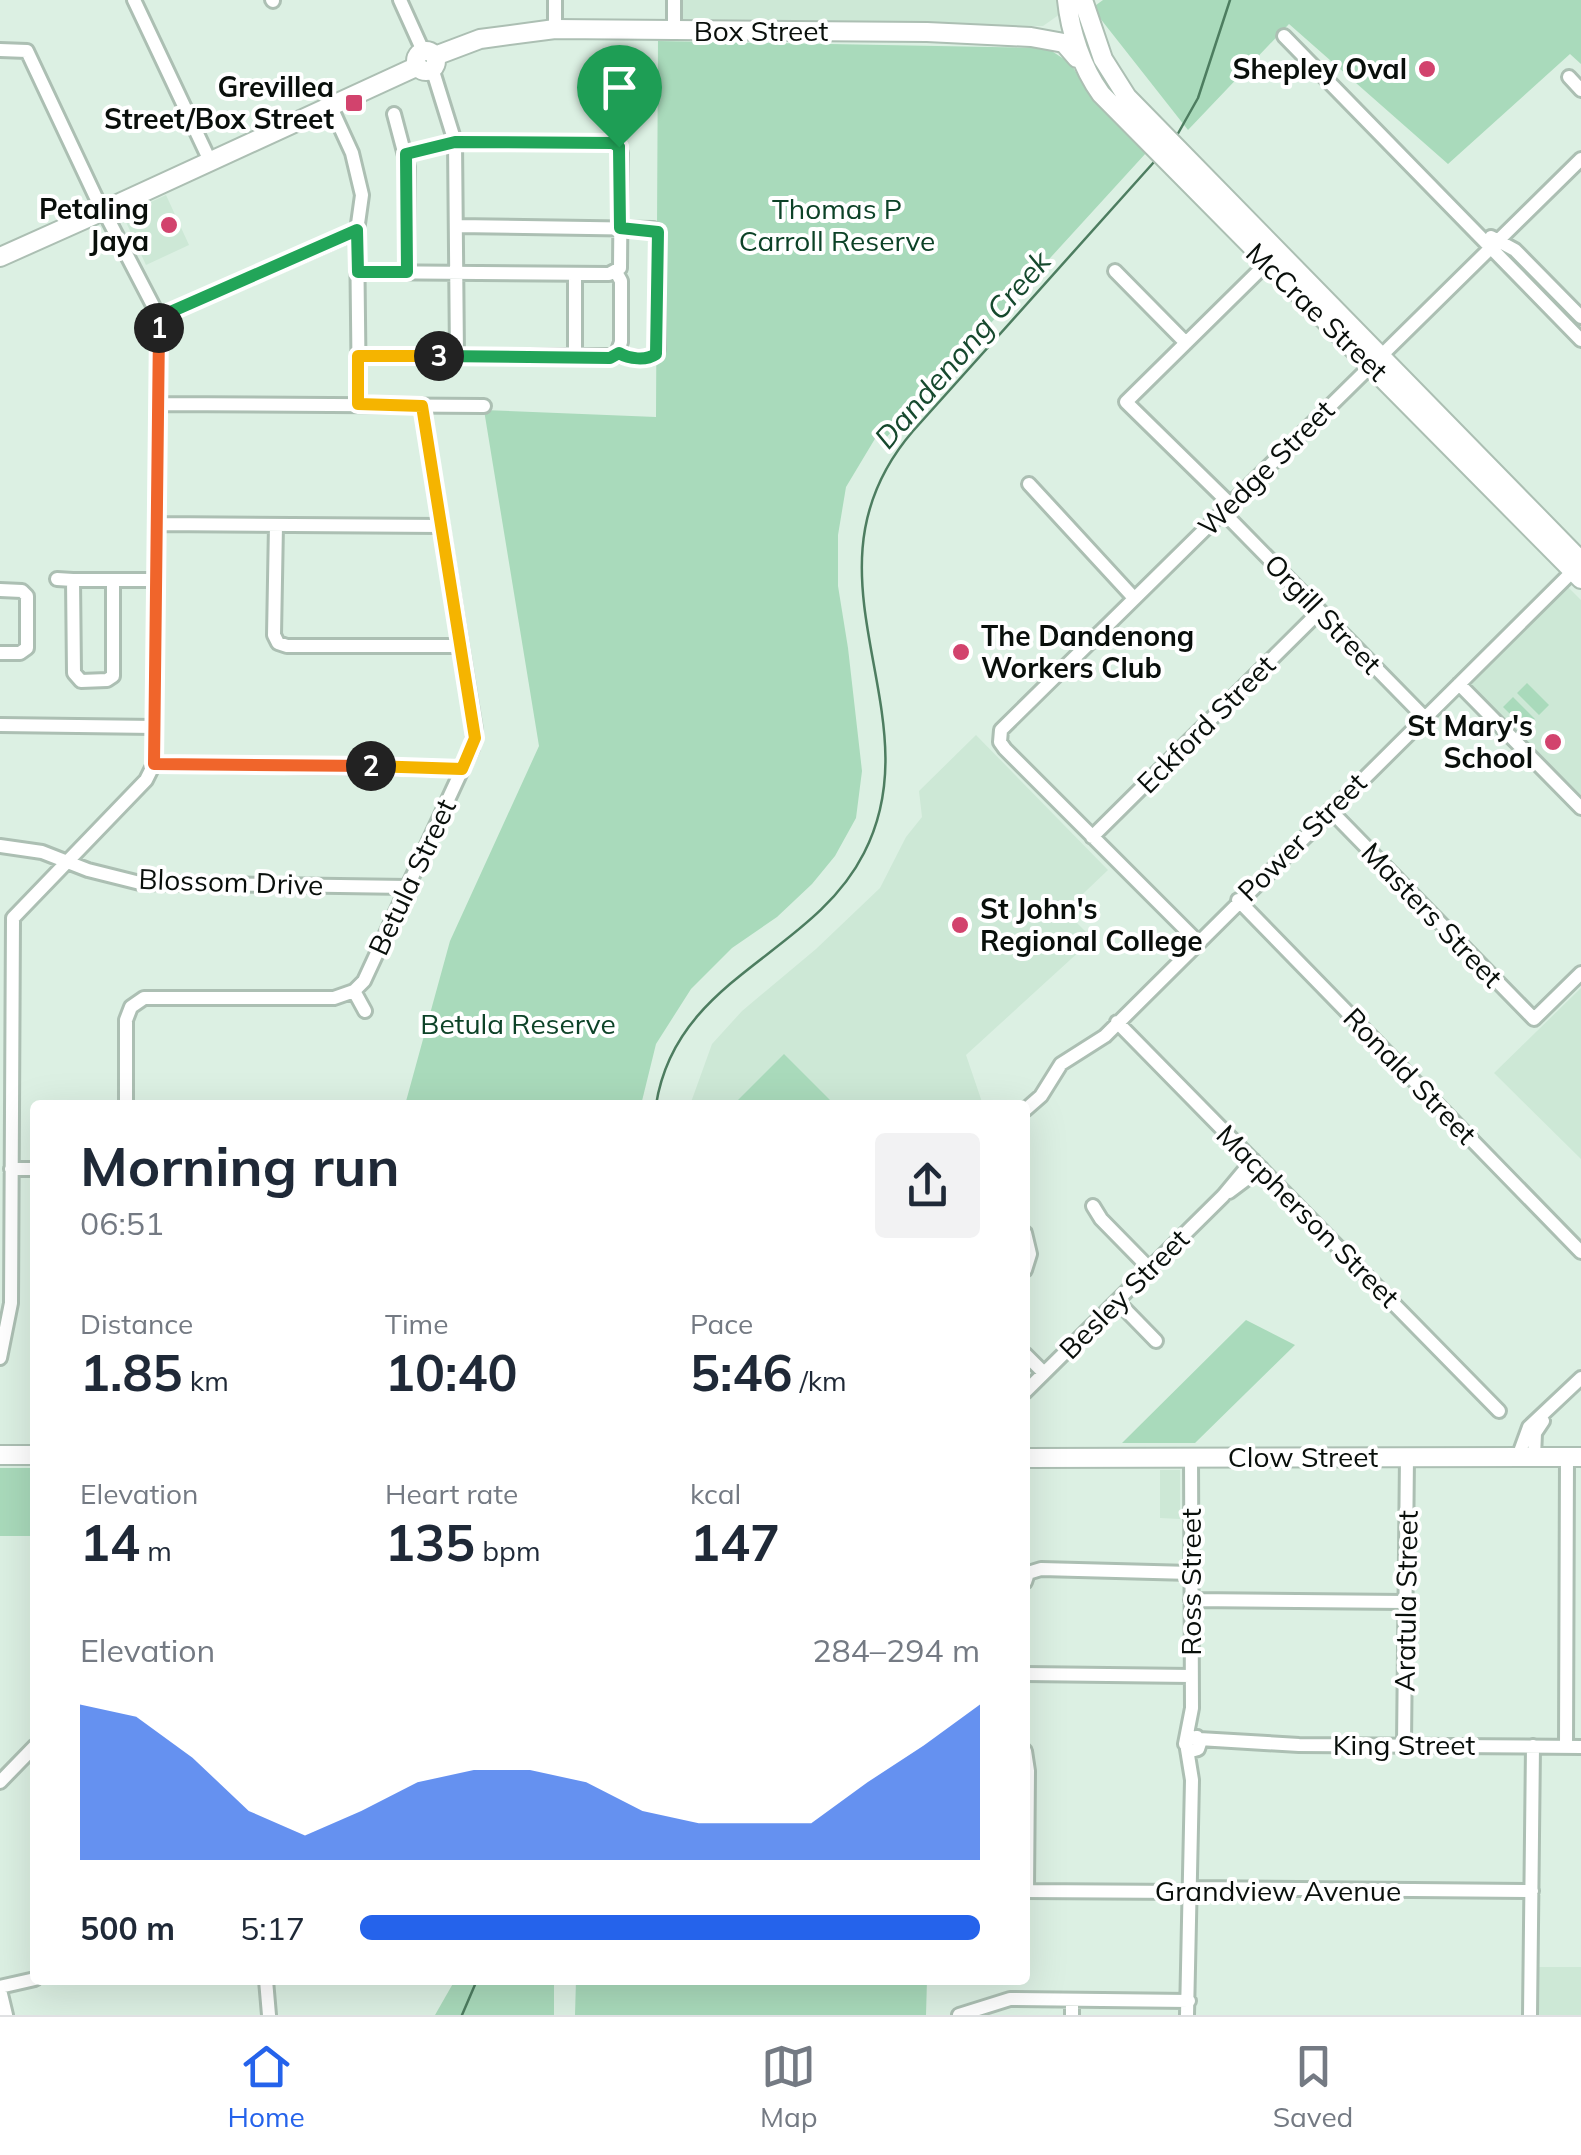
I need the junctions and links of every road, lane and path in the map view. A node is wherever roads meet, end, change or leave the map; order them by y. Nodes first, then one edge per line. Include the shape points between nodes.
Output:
1 (134, 0) edge
2 (400, 0) edge
3 (555, 0) edge
4 (674, 0) edge
5 (1067, 0) edge
6 (1082, 0) edge
7 (555, 29) junction
8 (674, 31) junction
9 (1074, 32) junction
10 (1031, 36) junction
11 (1284, 36) dead end
12 (0, 50) edge
13 (1100, 53) junction
14 (427, 60) junction
15 (1089, 76) junction
16 (1569, 77) dead end
17 (1581, 90) edge
18 (330, 105) junction
19 (394, 114) dead end
20 (1148, 130) junction
21 (455, 142) junction
22 (406, 154) junction
23 (1581, 160) edge
24 (210, 161) junction
25 (102, 211) junction
26 (456, 226) junction
27 (620, 228) junction
28 (357, 230) junction
29 (1493, 243) junction
30 (0, 257) edge
31 (1272, 258) junction
32 (1115, 271) dead end
33 (358, 272) junction
34 (407, 272) junction
35 (457, 272) junction
36 (616, 272) junction
37 (575, 274) junction
38 (159, 317) junction
39 (1581, 318) edge
40 (1581, 340) edge
41 (1186, 342) junction
42 (619, 353) junction
43 (358, 356) junction
44 (457, 356) junction
45 (575, 357) junction
46 (1376, 359) junction
47 (158, 404) junction
48 (358, 404) junction
49 (422, 406) junction
50 (484, 406) dead end
51 (1029, 484) dead end
52 (1225, 507) junction
53 (156, 524) junction
54 (276, 525) junction
55 (442, 526) junction
56 (1579, 568) edge
57 (57, 580) dead end
58 (73, 580) junction
59 (113, 580) junction
60 (156, 580) junction
61 (0, 590) edge
62 (1134, 598) junction
63 (1320, 611) junction
64 (462, 646) junction
65 (0, 653) edge
66 (1458, 684) junction
67 (1424, 717) junction
68 (0, 725) edge
69 (155, 726) junction
70 (154, 764) junction
71 (462, 769) junction
72 (1581, 808) edge
73 (1330, 810) junction
74 (1092, 837) junction
75 (0, 846) edge
76 (66, 861) junction
77 (408, 887) junction
78 (1238, 900) junction
79 (1197, 941) junction
80 (6, 971) edge
81 (1581, 973) edge
82 (354, 991) junction
83 (366, 1011) dead end
84 (1117, 1022) junction
85 (126, 1100) edge
86 (1030, 1106) edge
87 (1257, 1164) junction
88 (11, 1169) junction
89 (30, 1169) edge
90 (1093, 1206) dead end
91 (1581, 1252) edge
92 (1150, 1269) junction
93 (1117, 1301) junction
94 (4, 1329) edge
95 (1156, 1341) dead end
96 (0, 1358) edge
97 (1030, 1359) edge
98 (1044, 1374) junction
99 (1581, 1378) edge
100 (1030, 1387) edge
101 (1499, 1410) dead end
102 (0, 1455) edge
103 (30, 1455) edge
104 (1191, 1456) junction
105 (1407, 1457) junction
106 (1526, 1457) junction
107 (1574, 1457) edge
108 (1030, 1458) edge
109 (1030, 1572) edge
110 (1191, 1572) junction
111 (1191, 1600) junction
112 (1405, 1602) junction
113 (1030, 1674) edge
114 (1191, 1676) junction
115 (1194, 1744) junction
116 (1404, 1744) junction
117 (1533, 1746) junction
118 (1566, 1746) junction
119 (1581, 1747) edge
120 (30, 1751) edge
121 (23, 1759) junction
122 (30, 1767) edge
123 (0, 1782) edge
124 (1030, 1890) edge
125 (1190, 1890) junction
126 (1532, 1890) junction
127 (30, 1980) edge
128 (266, 1985) edge
129 (0, 1988) edge
130 (1072, 2000) junction
131 (1190, 2010) edge
132 (6, 2015) edge
133 (268, 2015) edge
134 (959, 2015) edge
135 (1072, 2015) edge
136 (1530, 2015) edge

1 - 24 street
2 - 14 street
3 - 7 street
4 - 8 street
5 - 9 main road, McCrae Street
6 - 13 main road
7 - 8 main road, Box Street
7 - 14 main road, Box Street via 480,39
8 - 10 main road, Box Street
9 - 10 main road, Box Street
9 - 13 main road
9 - 15 main road, McCrae Street
10 - 15 main road, Box Street via 1066,44
11 - 29 street
12 - 25 street via 26,51
13 - 20 main road, McCrae Street
14 - 18 main road, Box Street
14 - 21 street
15 - 20 main road, McCrae Street via 1101,94
16 - 17 street
18 - 24 main road, Box Street
18 - 28 street via 352,152 362,196
19 - 22 street
20 - 31 main road, McCrae Street
21 - 22 street
21 - 26 street
21 - 27 street via 613,143 621,153
22 - 34 street
23 - 29 street, Wedge Street
24 - 25 main road, Box Street
25 - 30 main road, Box Street
25 - 38 street
26 - 27 street
26 - 35 street
27 - 36 street
27 - 42 street via 658,232 658,349 650,358
28 - 33 street
28 - 38 street
29 - 39 street via 1515,250
29 - 40 street
29 - 46 street, Wedge Street
31 - 41 street
31 - 46 main road, McCrae Street
32 - 41 street
33 - 34 street
33 - 43 street
34 - 35 street
35 - 37 street
35 - 44 street
36 - 37 street
36 - 42 street
37 - 45 street
38 - 47 street
41 - 52 street, Orgill Street via 1126,402
42 - 45 street
43 - 44 street
43 - 48 street
44 - 45 street
46 - 52 street, Wedge Street
46 - 56 main road, McCrae Street
47 - 48 street
47 - 53 street
48 - 49 street
49 - 50 street
49 - 55 street, Betula Street
51 - 62 street
52 - 62 street, Wedge Street
52 - 63 street, Orgill Street
53 - 54 street
53 - 60 street
54 - 55 street
54 - 64 street via 278,642
55 - 64 street, Betula Street
56 - 66 street, Power Street
57 - 58 street
58 - 59 street
58 - 59 street via 74,674 81,680 113,676
59 - 60 street
60 - 69 street
61 - 65 street via 26,594 27,631 26,650
62 - 74 street, Wedge Street via 999,738
63 - 67 street, Orgill Street
63 - 74 street, Eckford Street
64 - 71 street, Betula Street via 475,734
66 - 67 street, Power Street
66 - 72 street
67 - 73 street, Power Street
68 - 69 street
69 - 70 street
70 - 71 street
70 - 76 street
71 - 77 street, Betula Street
73 - 78 street, Power Street
73 - 81 street, Masters Street via 1534,1019
74 - 79 street
75 - 76 street, Blossom Drive
76 - 77 street, Blossom Drive via 140,883
76 - 80 street via 12,918
77 - 82 street, Betula Street
78 - 79 street, Power Street
78 - 91 street, Ronald Street
79 - 84 street, Power Street
80 - 88 street
82 - 83 street
82 - 85 street via 334,998 144,998 126,1020
84 - 86 street, Power Street via 1061,1064
84 - 87 street, Macpherson Street
87 - 92 street, Besley Street
87 - 101 street, Macpherson Street
88 - 89 street
88 - 94 street
90 - 92 street
92 - 93 street, Besley Street
93 - 95 street
93 - 98 street, Besley Street
94 - 96 street
97 - 98 street
98 - 100 street, Besley Street
99 - 106 street via 1556,1403
102 - 103 main road
104 - 105 main road, Clow Street
104 - 108 main road, Clow Street
104 - 110 street, Ross Street
105 - 106 main road, Clow Street
105 - 112 street, Aratula Street
106 - 107 main road, Clow Street
107 - 118 street
109 - 110 street
110 - 111 street, Ross Street
111 - 112 street
111 - 114 street, Ross Street
112 - 116 street, Aratula Street
113 - 114 street
114 - 115 street, Ross Street
115 - 116 street, King Street
115 - 125 street, Ross Street
116 - 117 street, King Street
117 - 118 street, King Street
117 - 126 street
118 - 119 street, King Street
120 - 121 street
121 - 122 street
121 - 123 street
124 - 125 street, Grandview Avenue
125 - 126 street, Grandview Avenue
125 - 131 street, Ross Street
126 - 136 street
127 - 129 street
128 - 133 street
129 - 132 street
130 - 131 street
130 - 134 street via 998,2000
130 - 135 street

